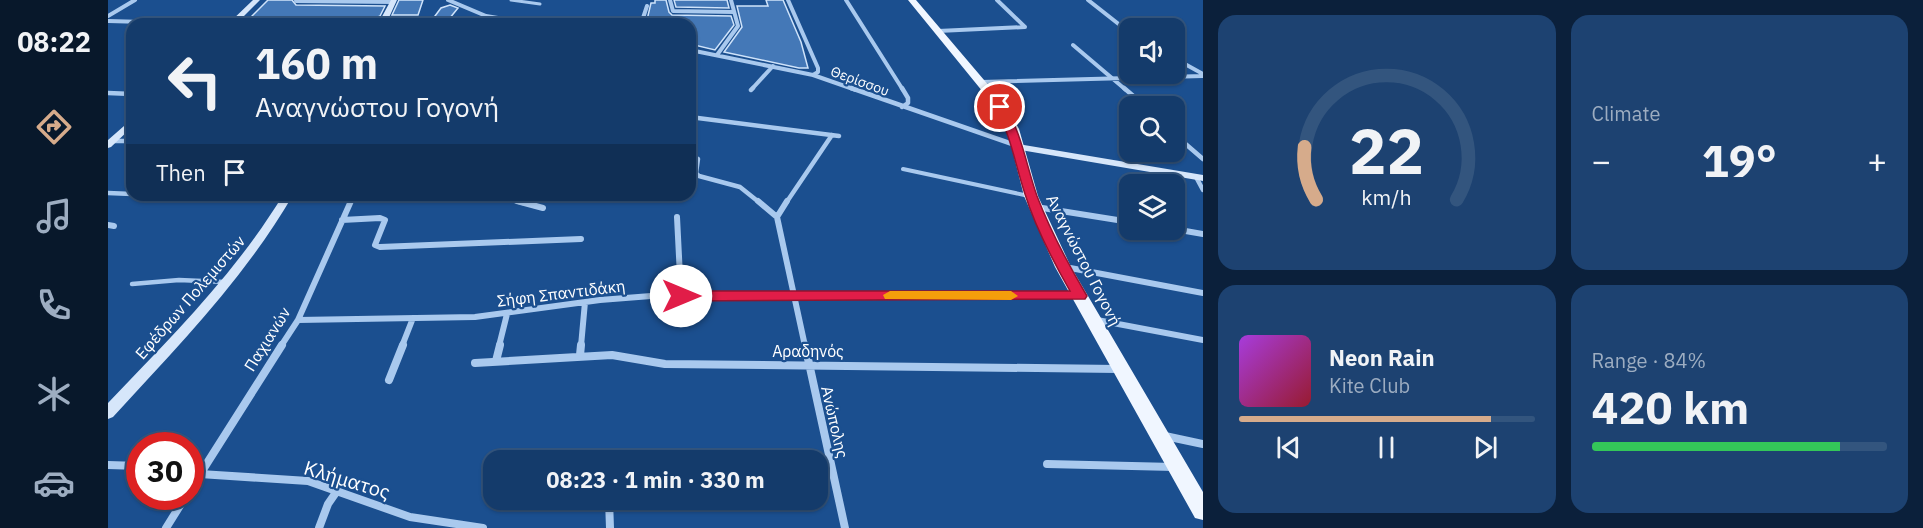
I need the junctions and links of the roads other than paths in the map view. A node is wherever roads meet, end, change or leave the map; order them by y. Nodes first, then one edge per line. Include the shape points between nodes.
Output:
1 (135, 0) edge
2 (257, 0) edge
3 (448, 0) edge
4 (511, 0) edge
5 (670, 0) edge
6 (731, 0) edge
7 (788, 0) edge
8 (846, 0) edge
9 (912, 0) edge
10 (998, 0) edge
11 (1088, 0) edge
12 (296, 1) edge
13 (394, 1) edge
14 (540, 4) dead end
15 (647, 6) dead end
16 (734, 12) junction
17 (108, 16) edge
18 (486, 16) joint
19 (238, 18) edge
20 (385, 18) edge
21 (498, 18) edge
22 (643, 18) edge
23 (108, 21) edge
24 (126, 21) edge
25 (1119, 24) edge
26 (938, 31) junction
27 (1073, 45) dead end
28 (696, 51) edge
29 (717, 55) junction
30 (1185, 64) edge
31 (773, 66) junction
32 (813, 75) junction
33 (1203, 75) edge
34 (1115, 79) junction
35 (981, 82) junction
36 (751, 90) dead end
37 (108, 93) edge
38 (126, 94) edge
39 (1134, 96) edge
40 (902, 107) junction
41 (696, 118) edge
42 (126, 127) edge
43 (111, 140) edge
44 (126, 141) edge
45 (1185, 143) edge
46 (1018, 147) junction
47 (696, 158) edge
48 (1203, 159) edge
49 (903, 170) dead end
50 (696, 173) edge
51 (696, 173) edge
52 (1200, 178) edge
53 (1203, 190) edge
54 (108, 193) edge
55 (126, 194) edge
56 (285, 201) edge
57 (350, 201) edge
58 (519, 201) edge
59 (1034, 202) junction
60 (543, 208) dead end
61 (677, 217) dead end
62 (777, 217) junction
63 (342, 220) junction
64 (1119, 220) edge
65 (1185, 231) edge
66 (1203, 234) edge
67 (582, 239) dead end
68 (1063, 267) junction
69 (228, 282) junction
70 (132, 284) dead end
71 (1203, 292) edge
72 (794, 295) junction
73 (681, 296) junction
74 (1080, 296) junction
75 (585, 302) junction
76 (507, 314) junction
77 (413, 318) junction
78 (298, 320) junction
79 (1093, 320) junction
80 (1203, 340) edge
81 (580, 355) junction
82 (496, 361) junction
83 (475, 363) dead end
84 (808, 364) junction
85 (1121, 369) junction
86 (389, 380) dead end
87 (108, 414) edge
88 (1158, 434) junction
89 (1203, 444) edge
90 (1047, 464) dead end
91 (108, 465) edge
92 (126, 466) edge
93 (204, 468) edge
94 (1178, 468) junction
95 (204, 471) edge
96 (337, 491) junction
97 (177, 510) edge
98 (609, 510) edge
99 (1203, 511) edge
100 (166, 528) edge
101 (319, 528) edge
102 (483, 528) edge
103 (610, 528) edge
104 (845, 528) edge

1 - 17 street
2 - 19 street
3 - 18 street
4 - 14 lane
5 - 16 street via 673,11
6 - 16 street
7 - 32 street via 818,68
8 - 40 street via 908,98
9 - 26 main road, Αναγνώστου Γογονή
10 - 26 street via 1025,27
11 - 25 street
12 - 13 street
13 - 20 street
15 - 22 street
16 - 29 street via 738,26
18 - 21 street
23 - 24 street
26 - 35 main road, Αναγνώστου Γογονή
27 - 34 street
28 - 29 street, Θερίσσου
29 - 31 street, Θερίσσου
30 - 33 street
31 - 32 street, Θερίσσου
31 - 36 street
32 - 40 street, Θερίσσου
33 - 34 street
34 - 35 street
34 - 39 street
35 - 46 main road, Αναγνώστου Γογονή via 1013,129
37 - 38 street
40 - 46 street, Θερίσσου
41 - 62 street via 835,136
42 - 43 street
43 - 44 street
45 - 48 street
46 - 52 street
46 - 59 main road, Αναγνώστου Γογονή
47 - 51 street
49 - 59 lane
50 - 62 street via 740,188
52 - 53 street
54 - 55 street
56 - 69 street, Εφέδρων Πολεμιστών via 255,249
57 - 63 street, Παχιανών
58 - 60 street
59 - 64 street
59 - 68 main road, Αναγνώστου Γογονή
61 - 73 street
62 - 72 street, Ανώπολης
63 - 67 street via 385,220 375,245 380,247
63 - 78 street, Παχιανών
65 - 66 street
68 - 71 street
68 - 74 main road, Αναγνώστου Γογονή
69 - 70 lane via 179,280
69 - 87 street, Εφέδρων Πολεμιστών
72 - 73 street, Σήφη Σπαντιδάκη
72 - 74 street, Σήφη Σπαντιδάκη
72 - 84 street, Ανώπολης
73 - 75 street, Σήφη Σπαντιδάκη
74 - 79 main road, Αναγνώστου Γογονή
75 - 76 street, Σήφη Σπαντιδάκη
75 - 81 street
76 - 77 street, Σήφη Σπαντιδάκη
76 - 82 street
77 - 78 street, Σήφη Σπαντιδάκη
77 - 86 street
78 - 93 street, Παχιανών
79 - 80 street
79 - 85 main road, Αναγνώστου Γογονή
81 - 82 street, Αραδηνός
81 - 84 street, Αραδηνός via 612,355 665,364
82 - 83 street, Αραδηνός
84 - 85 street, Αραδηνός
84 - 104 street, Ανώπολης
85 - 88 main road, Αναγνώστου Γογονή
88 - 89 street
88 - 94 main road, Αναγνώστου Γογονή
90 - 94 street
91 - 92 street
94 - 99 main road, Αναγνώστου Γογονή
95 - 96 street, Κλήματος via 309,481
96 - 101 street
96 - 102 street, Κλήματος via 410,517
97 - 100 street
98 - 103 street

